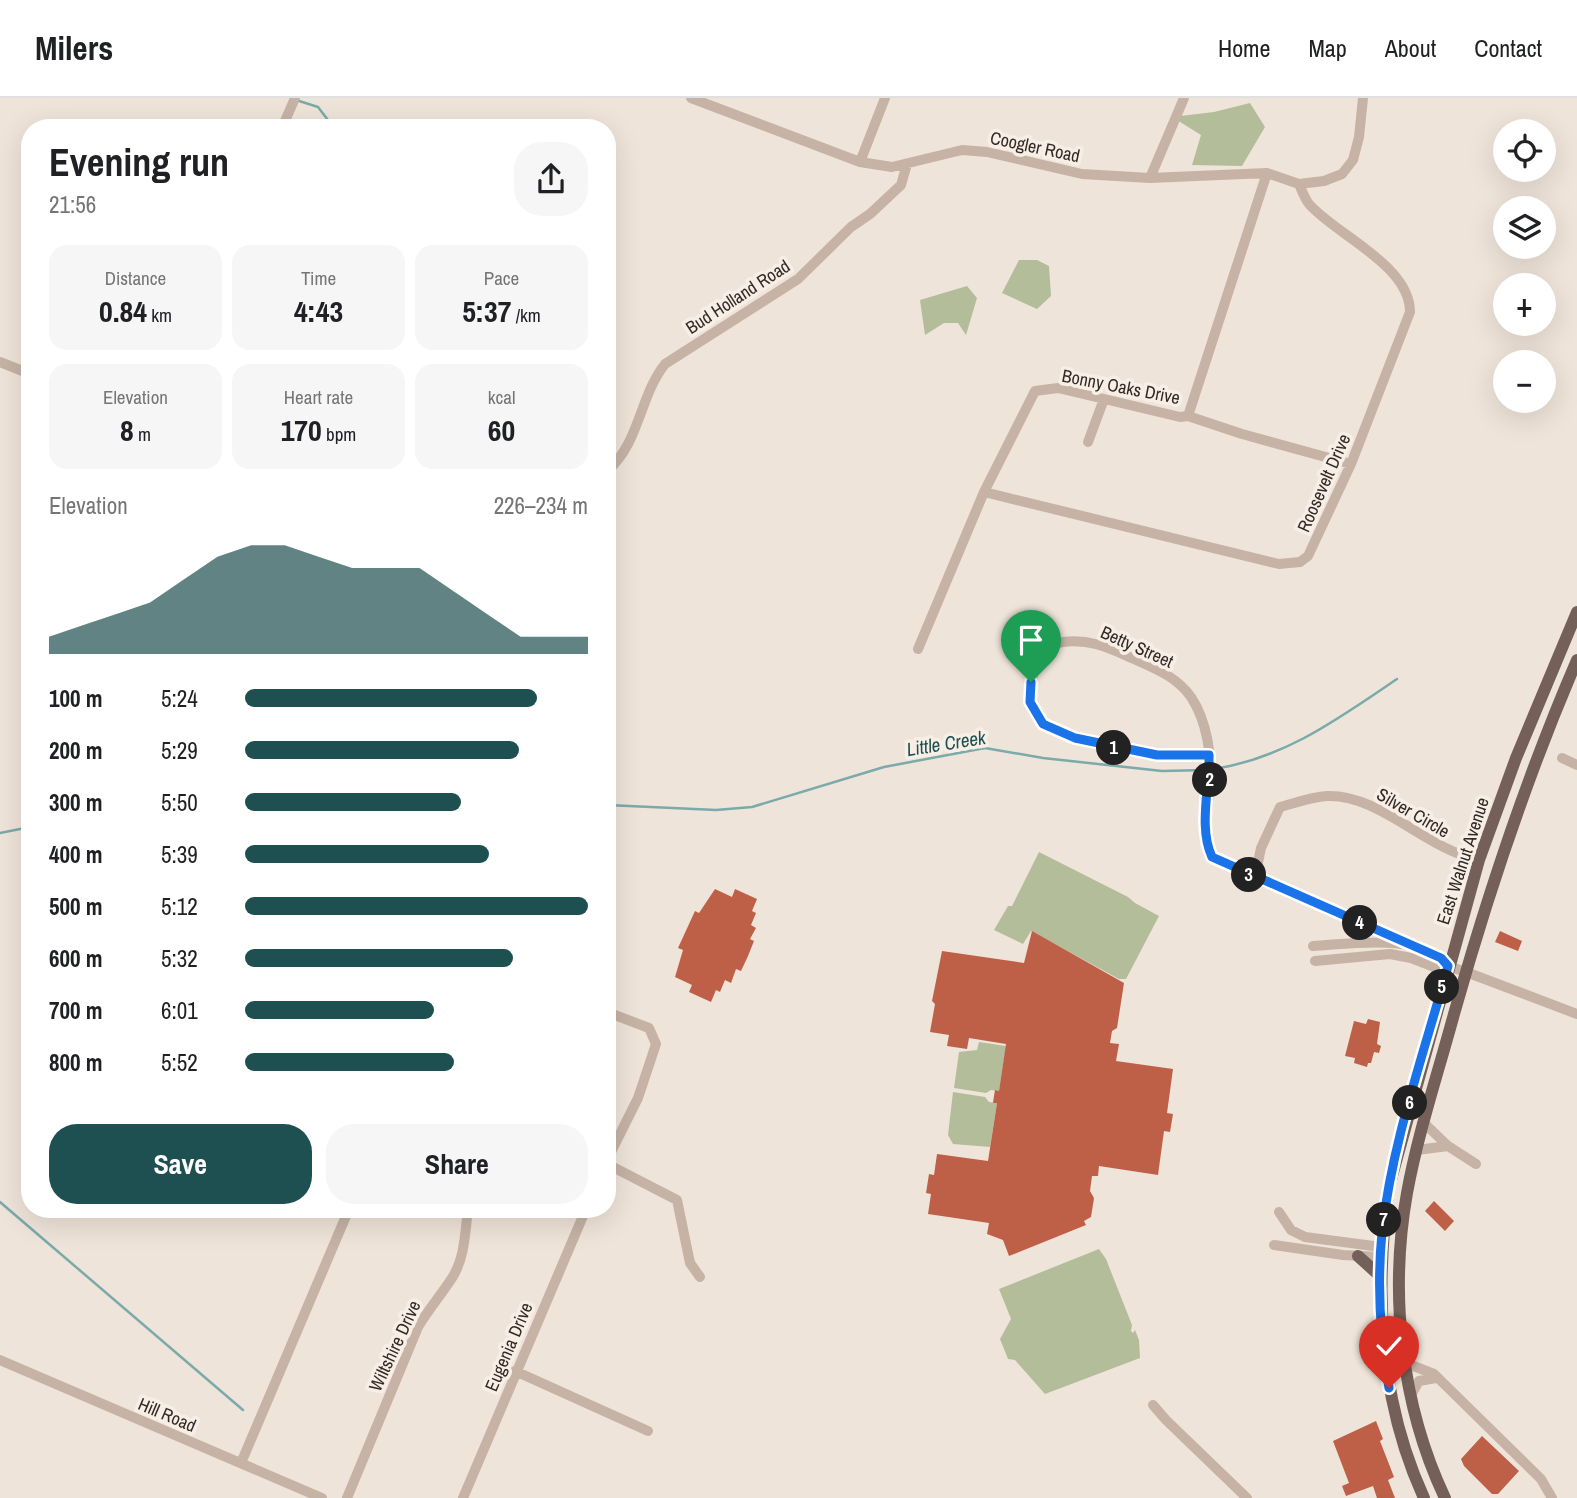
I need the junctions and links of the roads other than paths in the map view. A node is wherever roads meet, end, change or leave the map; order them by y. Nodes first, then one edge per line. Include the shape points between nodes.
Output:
1 (295, 98) edge
2 (691, 98) edge
3 (886, 98) edge
4 (1184, 98) edge
5 (1363, 98) edge
6 (286, 119) edge
7 (860, 162) junction
8 (907, 164) junction
9 (1267, 173) junction
10 (1150, 178) junction
11 (1300, 184) junction
12 (0, 362) edge
13 (21, 370) edge
14 (1104, 399) junction
15 (1188, 416) junction
16 (1088, 442) dead end
17 (616, 463) edge
18 (1351, 464) junction
19 (984, 492) junction
20 (1577, 612) edge
21 (918, 649) dead end
22 (1577, 660) edge
23 (1209, 755) junction
24 (1562, 758) dead end
25 (1577, 765) edge
26 (1479, 860) junction
27 (1255, 877) junction
28 (1403, 944) junction
29 (1312, 946) dead end
30 (1315, 961) dead end
31 (1448, 966) junction
32 (1466, 972) junction
33 (1577, 1014) edge
34 (616, 1015) edge
35 (1424, 1123) junction
36 (616, 1143) edge
37 (1448, 1146) junction
38 (1417, 1150) junction
39 (1476, 1164) dead end
40 (616, 1167) edge
41 (1279, 1212) dead end
42 (342, 1218) edge
43 (467, 1218) edge
44 (582, 1218) edge
45 (1274, 1245) dead end
46 (1381, 1252) junction
47 (1358, 1256) junction
48 (1380, 1276) junction
49 (701, 1277) dead end
50 (1405, 1359) junction
51 (0, 1360) edge
52 (515, 1371) junction
53 (1436, 1378) junction
54 (1411, 1395) junction
55 (1153, 1405) dead end
56 (648, 1431) dead end
57 (241, 1463) junction
58 (322, 1498) edge
59 (347, 1498) edge
60 (463, 1498) edge
61 (1247, 1498) edge
62 (1424, 1498) edge
63 (1445, 1498) edge
64 (1552, 1498) edge

1 - 6 street
2 - 7 street, Coogler Road
3 - 7 street
4 - 10 street
5 - 11 street via 1353,160 1342,174
7 - 8 street, Coogler Road via 892,167
8 - 10 street, Coogler Road via 961,150 1082,174
8 - 17 street, Bud Holland Road via 901,185 797,279 665,365
9 - 10 street, Coogler Road
9 - 11 street, Coogler Road
9 - 15 street, Bonny Oaks Drive
11 - 18 street, Roosevelt Drive via 1308,203 1376,257 1405,289 1410,302
12 - 13 street
14 - 15 street, Bonny Oaks Drive
14 - 16 street
14 - 19 street, Bonny Oaks Drive via 1058,388 1035,391
15 - 18 street
18 - 19 street, Roosevelt Drive via 1308,555 1289,565
19 - 21 street, Bonny Oaks Drive
20 - 26 main road, East Walnut Avenue
22 - 32 main road, East Walnut Avenue via 1528,778
23 - 23 street, Betty Street via 1157,755 1108,747 1043,724 1030,702 1031,682 1042,653 1061,642 1094,642 1163,672 1192,699
23 - 27 street, Betty Street via 1208,849 1212,857
24 - 25 street
26 - 27 street, Silver Circle via 1457,856 1366,803 1328,796 1280,807 1261,848
26 - 31 main road, East Walnut Avenue
27 - 28 street, Betty Street
28 - 29 street
28 - 31 street, Betty Street via 1441,958
30 - 31 street via 1390,954 1437,968
31 - 32 street
31 - 46 main road, East Walnut Avenue via 1394,1164
32 - 33 street
32 - 35 main road, East Walnut Avenue
34 - 36 street via 649,1028 656,1044
35 - 37 street
35 - 38 main road, East Walnut Avenue
37 - 38 street
37 - 39 street
38 - 50 main road, East Walnut Avenue via 1399,1267
40 - 49 street via 677,1200 690,1263
41 - 46 street via 1291,1230 1304,1237
42 - 57 street
43 - 59 street, Wiltshire Drive via 463,1250 453,1277 418,1327
44 - 52 street, Eugenia Drive
45 - 47 street
46 - 47 street
46 - 48 main road, East Walnut Avenue
47 - 48 main road
48 - 62 main road, East Walnut Avenue via 1390,1394
50 - 53 street
50 - 54 main road, East Walnut Avenue
51 - 57 street, Hill Road
52 - 56 street
52 - 60 street, Eugenia Drive
53 - 54 street via 1419,1381
53 - 64 street via 1541,1479
54 - 63 main road, East Walnut Avenue
55 - 61 street
57 - 58 street, Hill Road

